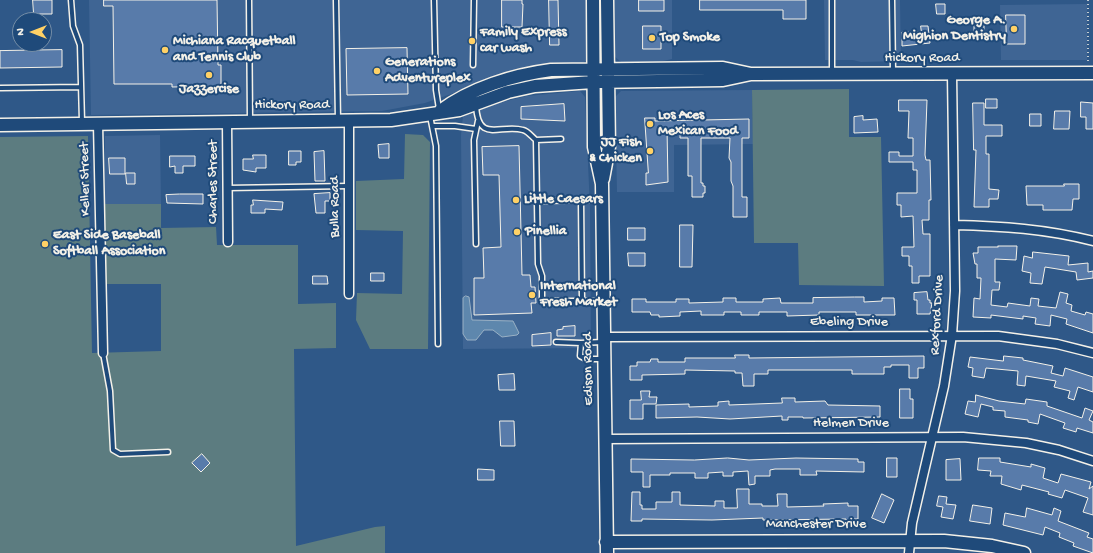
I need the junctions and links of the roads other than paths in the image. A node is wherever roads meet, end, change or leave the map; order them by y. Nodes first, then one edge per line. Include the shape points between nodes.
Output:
1 (72, 0) edge
2 (249, 0) edge
3 (336, 0) edge
4 (434, 0) edge
5 (474, 0) edge
6 (593, 0) edge
7 (607, 0) edge
8 (832, 0) edge
9 (892, 0) edge
10 (473, 65) dead end
11 (608, 68) junction
12 (593, 69) junction
13 (1093, 73) edge
14 (751, 74) junction
15 (832, 74) junction
16 (893, 74) junction
17 (952, 74) junction
18 (593, 82) junction
19 (609, 82) junction
20 (81, 87) junction
21 (0, 88) edge
22 (476, 104) junction
23 (434, 117) junction
24 (250, 120) junction
25 (344, 120) junction
26 (227, 121) junction
27 (478, 121) junction
28 (82, 124) junction
29 (98, 124) junction
30 (0, 125) edge
31 (476, 129) junction
32 (561, 139) dead end
33 (536, 140) junction
34 (602, 184) junction
35 (349, 186) junction
36 (227, 188) junction
37 (581, 200) junction
38 (602, 200) junction
39 (537, 201) junction
40 (954, 225) junction
41 (1093, 241) edge
42 (228, 242) dead end
43 (476, 244) dead end
44 (349, 294) dead end
45 (582, 301) junction
46 (603, 301) junction
47 (952, 335) junction
48 (604, 340) junction
49 (556, 342) dead end
50 (581, 343) junction
51 (438, 344) dead end
52 (103, 353) joint
53 (1093, 353) edge
54 (604, 359) junction
55 (932, 437) junction
56 (605, 439) junction
57 (168, 452) dead end
58 (1093, 461) edge
59 (910, 540) junction
60 (607, 547) edge
61 (909, 553) edge
62 (1024, 553) edge

1 - 20 lane via 73,26 80,45
2 - 24 lane
3 - 25 lane
4 - 23 lane
5 - 10 lane
6 - 12 street, Edison Road
7 - 11 street, Edison Road
8 - 15 lane
9 - 16 lane
11 - 12 street, Hickory Road
11 - 14 street, Hickory Road via 723,68
11 - 19 street, Edison Road
12 - 18 street, Edison Road
12 - 23 street, Hickory Road via 551,70 520,75 456,99
13 - 17 street, Hickory Road
14 - 15 street, Hickory Road
14 - 19 street, Hickory Road via 723,80
15 - 16 street, Hickory Road
16 - 17 street, Hickory Road
17 - 40 street, Rexford Drive
18 - 19 street, Hickory Road
18 - 22 street, Hickory Road via 552,83 522,88
18 - 34 street, Edison Road via 594,147
19 - 34 street, Edison Road via 609,147
20 - 21 lane
20 - 28 lane
22 - 23 street, Hickory Road
22 - 27 lane
23 - 25 street, Hickory Road
23 - 31 lane via 455,126
23 - 51 lane
24 - 25 street, Hickory Road
24 - 26 street, Hickory Road
25 - 35 street, Bulla Road
26 - 29 street, Hickory Road
26 - 36 street, Charles Street
27 - 31 lane
27 - 33 lane via 492,130 522,130
28 - 29 street, Hickory Road
28 - 30 street, Hickory Road
29 - 52 street, Keller Street
31 - 43 lane
32 - 33 lane
33 - 39 lane
34 - 38 street, Edison Road
35 - 36 lane
35 - 44 street, Bulla Road
36 - 42 street, Charles Street
37 - 38 lane
37 - 39 lane
37 - 45 lane
38 - 46 street, Edison Road
39 - 45 lane via 538,264 542,276 542,301
40 - 41 street via 1009,226
40 - 47 street, Rexford Drive
45 - 46 lane
46 - 48 street, Edison Road
47 - 48 street, Ebeling Drive
47 - 53 street, Ebeling Drive via 1019,338
47 - 55 street, Rexford Drive via 948,366
48 - 50 lane
48 - 54 street, Edison Road
49 - 50 lane
50 - 54 lane via 582,358
52 - 57 lane via 110,391 113,450 120,454
54 - 56 street, Edison Road
55 - 56 street, Helmen Drive
55 - 58 street, Helmen Drive via 989,438 1026,442
55 - 59 street, Rexford Drive
56 - 60 street, Edison Road
59 - 60 street, Manchester Drive
59 - 61 street, Rexford Drive
59 - 62 street, Manchester Drive via 970,542

